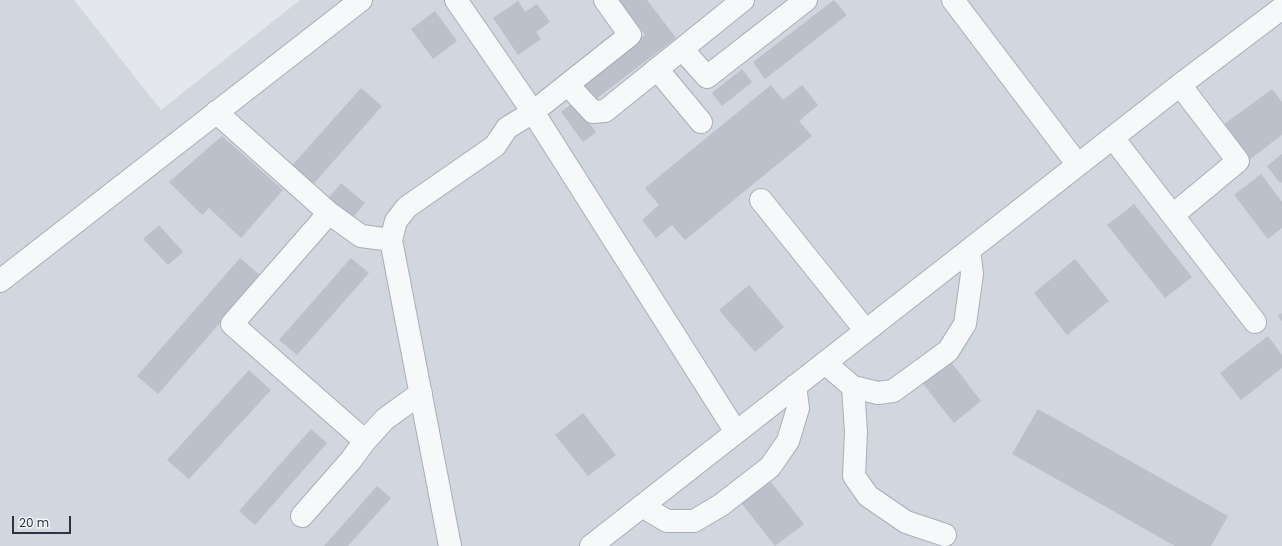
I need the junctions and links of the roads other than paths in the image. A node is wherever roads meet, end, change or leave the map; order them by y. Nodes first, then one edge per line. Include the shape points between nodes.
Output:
1 (360, 0) edge
2 (456, 0) edge
3 (606, 0) edge
4 (743, 0) edge
5 (806, 0) edge
6 (953, 0) edge
7 (1282, 8) edge
8 (682, 49) junction
9 (657, 69) junction
10 (568, 85) junction
11 (1180, 85) junction
12 (216, 112) junction
13 (533, 112) junction
14 (701, 122) dead end
15 (1113, 138) junction
16 (1078, 165) junction
17 (761, 200) dead end
18 (329, 213) junction
19 (1173, 216) junction
20 (391, 240) junction
21 (969, 250) junction
22 (0, 281) edge
23 (1255, 322) dead end
24 (866, 331) junction
25 (825, 363) junction
26 (795, 386) junction
27 (853, 387) junction
28 (420, 393) junction
29 (736, 432) junction
30 (365, 441) junction
31 (642, 506) junction
32 (302, 516) dead end
33 (945, 535) dead end
34 (450, 546) edge
35 (591, 546) edge

1 - 12 street
2 - 13 street
3 - 10 street via 630,35
4 - 8 street
5 - 8 street via 706,77
6 - 16 street
7 - 11 street
8 - 9 street
9 - 10 street via 605,111 593,112
9 - 14 street
10 - 13 street
11 - 15 street
11 - 19 street via 1238,161
12 - 18 street
12 - 22 street
13 - 20 street via 507,128 495,146 407,207 396,221
13 - 29 street
15 - 16 street
15 - 19 street
16 - 21 street
17 - 24 street
18 - 20 street via 361,236
18 - 30 street via 232,324
19 - 23 street
20 - 28 street
21 - 24 street
21 - 27 street via 972,274 965,324 948,351 893,391 878,393
24 - 25 street
25 - 26 street
25 - 27 street
26 - 29 street
26 - 31 street via 798,408 788,441 770,466 694,521 667,521
27 - 33 street via 856,432 854,476 868,496 906,522
28 - 30 street via 385,419
28 - 34 street
29 - 31 street
30 - 32 street
31 - 35 street

